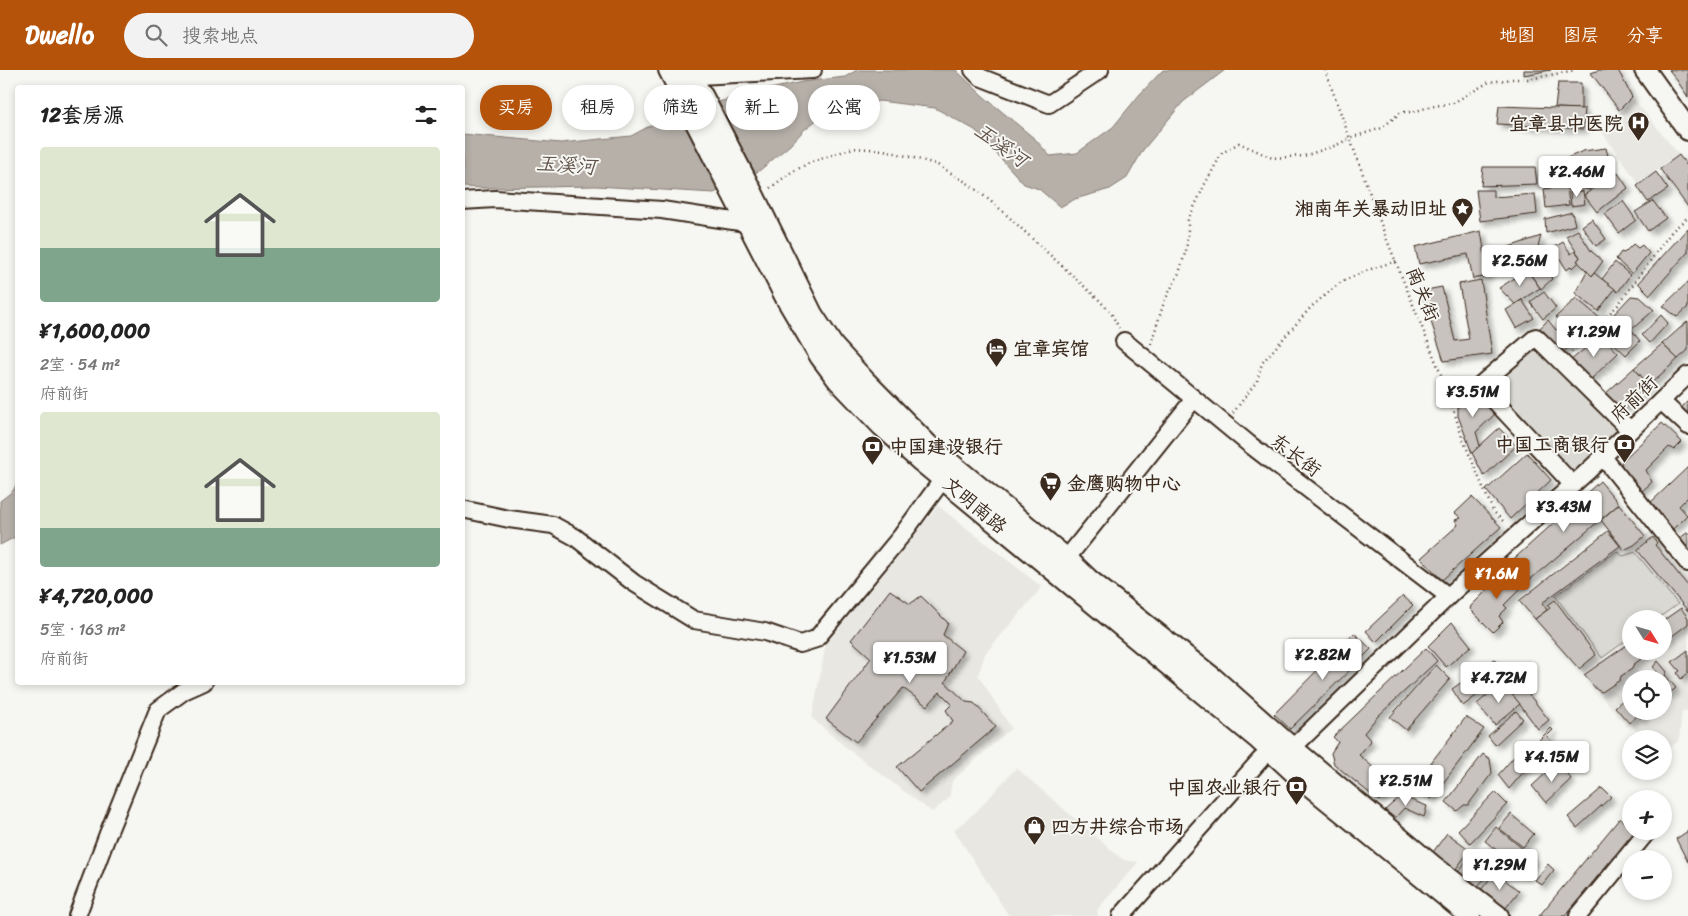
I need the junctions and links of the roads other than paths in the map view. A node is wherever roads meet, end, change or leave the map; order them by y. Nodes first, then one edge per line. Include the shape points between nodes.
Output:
1 (813, 70) edge
2 (974, 70) edge
3 (1100, 70) edge
4 (1645, 70) edge
5 (679, 73) edge
6 (686, 85) edge
7 (706, 130) edge
8 (714, 130) edge
9 (1688, 130) edge
10 (465, 201) edge
11 (746, 223) junction
12 (1124, 341) road end
13 (1688, 375) edge
14 (1194, 399) junction
15 (1661, 401) junction
16 (1688, 426) edge
17 (1630, 430) junction
18 (1603, 457) junction
19 (943, 479) junction
20 (1573, 485) junction
21 (465, 510) edge
22 (1688, 563) edge
23 (1062, 566) junction
24 (1448, 596) junction
25 (196, 685) edge
26 (1277, 756) junction
27 (1641, 840) edge
28 (1466, 915) edge
29 (77, 916) edge
30 (1120, 916) edge
31 (1498, 916) edge
32 (1578, 916) edge

1 - 5 street
2 - 3 street via 980,77 1049,104
4 - 9 main road
5 - 6 main road
7 - 11 main road, 文明南路
8 - 23 main road via 746,180 812,314 833,346 928,444
10 - 11 street via 495,199 662,210
11 - 19 main road, 文明南路 via 820,356 881,425
12 - 14 street, 东长街
13 - 15 street, 府前街
14 - 23 street
14 - 24 street, 东长街
15 - 16 street
15 - 17 street, 府前街
17 - 18 street, 府前街
17 - 20 street via 1536,337 1480,384
18 - 20 street, 府前街
18 - 22 street
19 - 21 street via 826,628 816,639 800,644 765,632 694,620 634,582 575,536 552,525
19 - 23 main road, 文明南路
20 - 24 street, 府前街
23 - 26 main road, 文明南路
24 - 26 street, 府前街
25 - 29 street via 184,690 158,710
26 - 28 main road
26 - 30 street, 府前街
26 - 31 main road
27 - 32 street

